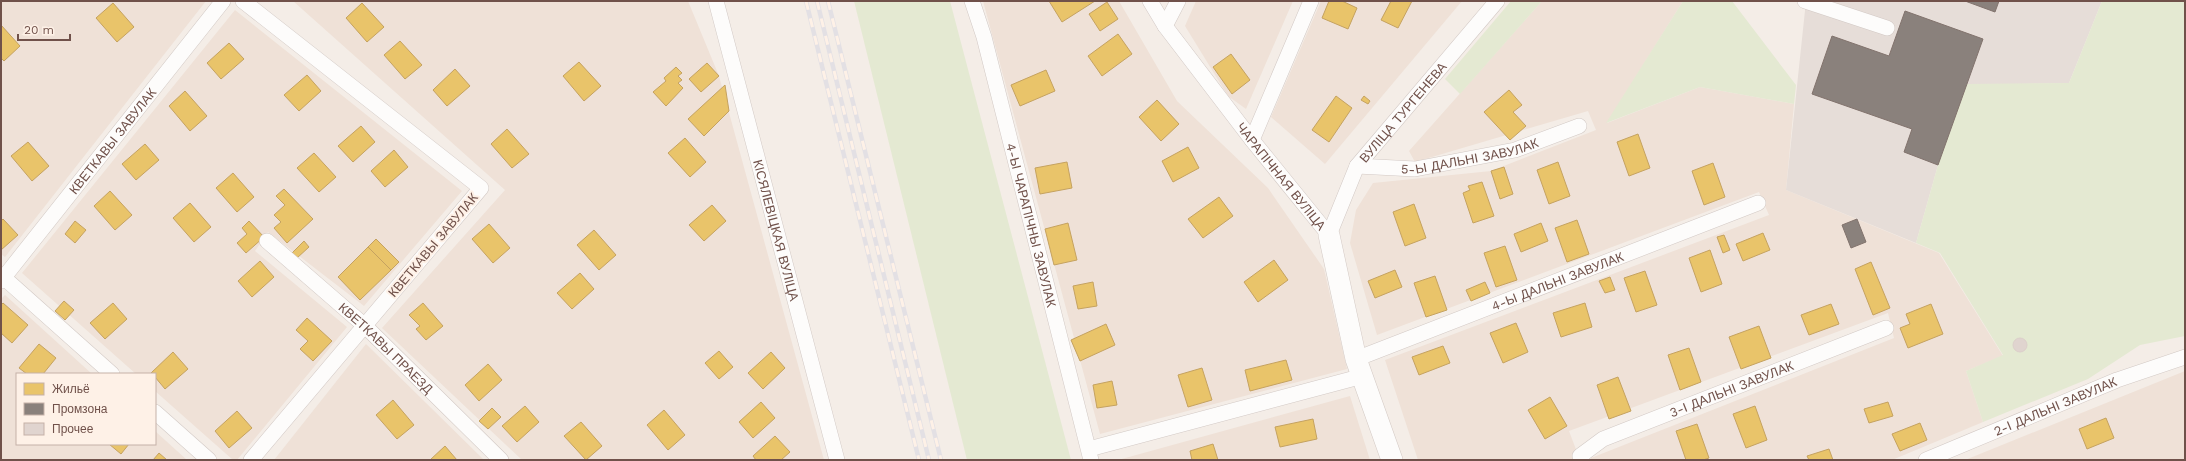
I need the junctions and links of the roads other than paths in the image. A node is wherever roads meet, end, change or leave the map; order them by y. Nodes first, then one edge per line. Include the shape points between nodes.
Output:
1 (223, 1) edge
2 (243, 1) edge
3 (716, 1) edge
4 (972, 1) edge
5 (1150, 1) edge
6 (1178, 1) edge
7 (1311, 1) edge
8 (1497, 1) edge
9 (1805, 1) edge
10 (1165, 26) junction
11 (1887, 28) dead end
12 (1579, 126) dead end
13 (1252, 140) junction
14 (1357, 166) junction
15 (1758, 203) dead end
16 (1329, 235) junction
17 (267, 241) dead end
18 (2, 278) edge
19 (365, 326) junction
20 (1886, 328) dead end
21 (2185, 358) edge
22 (1360, 368) junction
23 (111, 373) edge
24 (156, 413) edge
25 (1090, 455) edge
26 (1581, 458) edge
27 (208, 460) edge
28 (251, 460) edge
29 (501, 460) edge
30 (837, 460) edge
31 (1392, 460) edge
32 (1926, 460) edge

1 - 18 street, КВЕТКАВЫ ЗАВУЛАК
2 - 19 street, КВЕТКАВЫ ЗАВУЛАК via 481,188
3 - 30 street, КІСЯЛЕВІЦКАЯ ВУЛІЦА
4 - 25 street, 4-Ы ЧАРАПІЧНЫ ЗАВУЛАК via 984,37
5 - 10 street, ЧАРАПІЧНАЯ ВУЛІЦА
6 - 10 street
7 - 13 street
8 - 14 street, ВУЛІЦА ТУРГЕНЕВА
9 - 11 street
10 - 13 street, ЧАРАПІЧНАЯ ВУЛІЦА
12 - 14 street, 5-Ы ДАЛЬНІ ЗАВУЛАК via 1515,150 1415,170
13 - 16 street, ЧАРАПІЧНАЯ ВУЛІЦА
14 - 16 street, ВУЛІЦА ТУРГЕНЕВА
15 - 22 street, 4-Ы ДАЛЬНІ ЗАВУЛАК
16 - 22 street, ЧАРАПІЧНАЯ ВУЛІЦА
17 - 19 street, КВЕТКАВЫ ПРАЕЗД
18 - 23 street
19 - 28 street, КВЕТКАВЫ ЗАВУЛАК
19 - 29 street, КВЕТКАВЫ ПРАЕЗД
20 - 26 street, 3-І ДАЛЬНІ ЗАВУЛАК via 1603,439
21 - 32 street, 2-І ДАЛЬНІ ЗАВУЛАК via 2117,380
22 - 25 street, 4-Ы ЧАРАПІЧНЫ ЗАВУЛАК
22 - 31 street, ЧАРАПІЧНАЯ ВУЛІЦА
24 - 27 street

